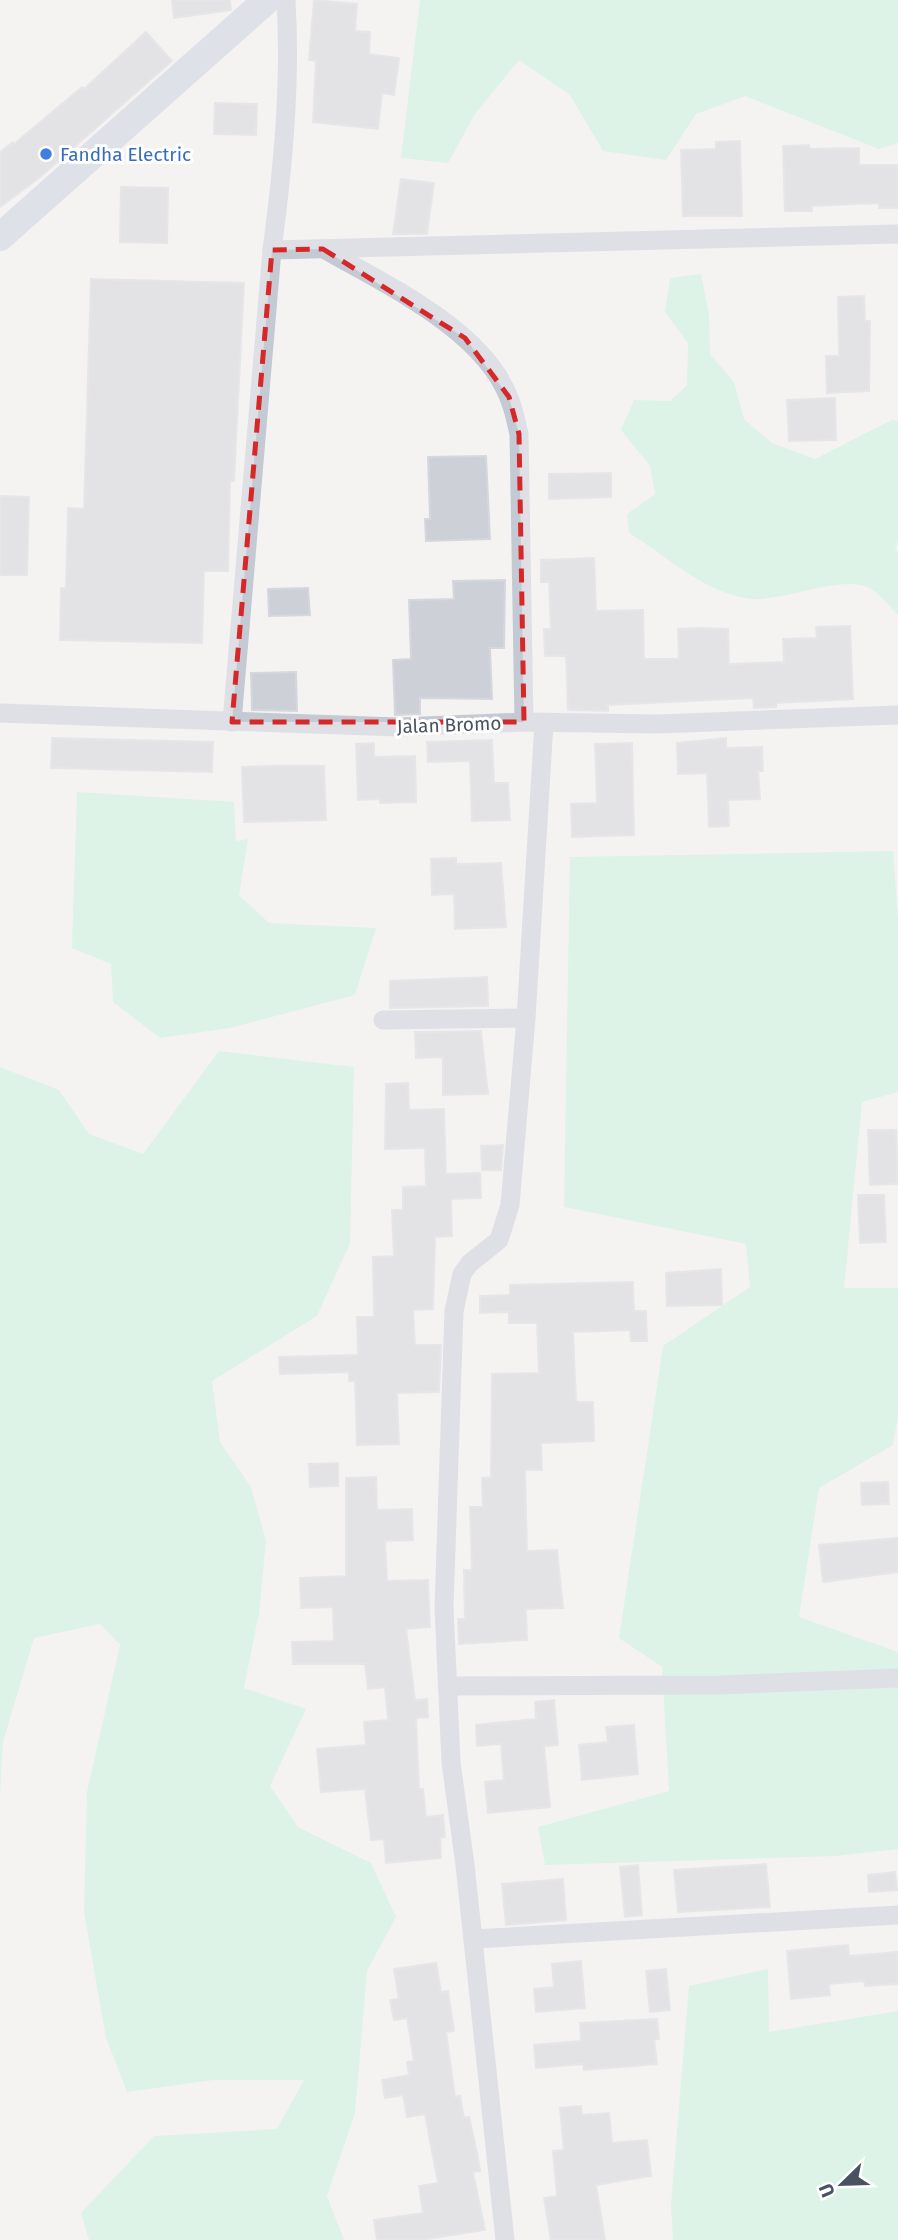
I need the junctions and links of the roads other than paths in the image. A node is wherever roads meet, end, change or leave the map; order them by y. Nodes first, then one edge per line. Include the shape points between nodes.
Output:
1 (267, 0) edge
2 (286, 0) edge
3 (898, 234) edge
4 (0, 237) edge
5 (323, 249) junction
6 (272, 250) junction
7 (0, 713) edge
8 (898, 715) edge
9 (232, 722) junction
10 (534, 723) junction
11 (526, 1018) junction
12 (383, 1020) dead end
13 (898, 1678) edge
14 (447, 1686) junction
15 (898, 1915) edge
16 (473, 1939) junction
17 (505, 2240) edge

1 - 4 main road
2 - 6 street via 285,120
3 - 5 street
5 - 6 street
5 - 10 street via 419,305 465,338 492,368 509,397 519,434
6 - 9 street
7 - 9 street, Jalan Bromo
8 - 10 street, Jalan Bromo via 657,724
9 - 10 street, Jalan Bromo via 399,727
10 - 11 street
11 - 12 street
11 - 14 street via 506,1225 499,1240 462,1274 454,1311 444,1607
13 - 14 street via 720,1685
14 - 16 street via 451,1762
15 - 16 street
16 - 17 street

